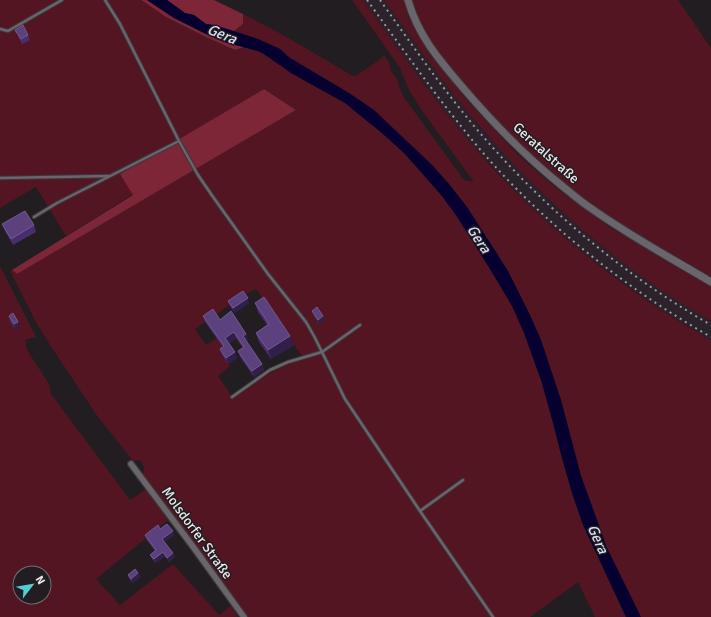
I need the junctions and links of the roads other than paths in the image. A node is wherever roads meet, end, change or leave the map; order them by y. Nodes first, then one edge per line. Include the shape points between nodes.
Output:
1 (62, 0) edge
2 (105, 0) edge
3 (408, 0) edge
4 (0, 28) edge
5 (179, 141) junction
6 (110, 176) junction
7 (0, 178) edge
8 (34, 217) dead end
9 (711, 282) edge
10 (360, 325) dead end
11 (322, 352) junction
12 (232, 397) dead end
13 (131, 464) dead end
14 (463, 480) dead end
15 (420, 511) junction
16 (244, 617) edge
17 (493, 617) edge

1 - 4 lane via 8,31
2 - 5 lane via 120,24
3 - 9 street, Geratalstraße via 420,32 433,52 485,114 523,152 590,208
5 - 6 lane
5 - 11 lane via 211,194 306,322
6 - 7 lane
6 - 8 lane
10 - 11 lane
11 - 12 lane via 270,370
11 - 15 lane via 345,399
13 - 16 street, Molsdorfer Straße
14 - 15 lane
15 - 17 lane

